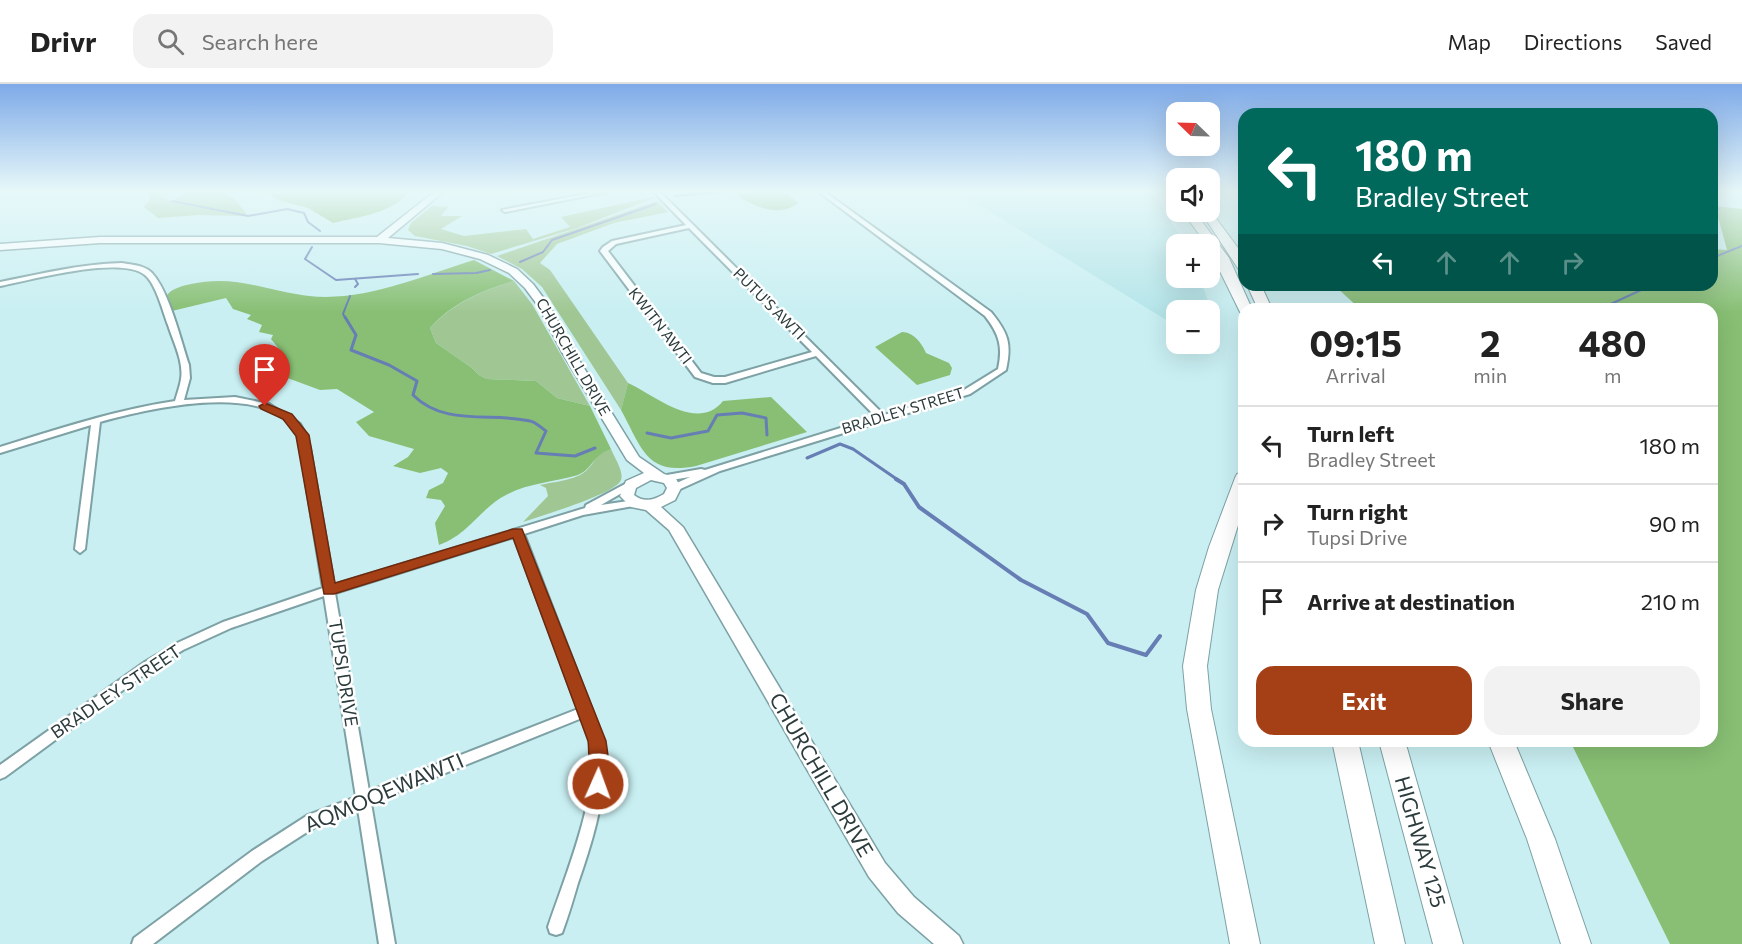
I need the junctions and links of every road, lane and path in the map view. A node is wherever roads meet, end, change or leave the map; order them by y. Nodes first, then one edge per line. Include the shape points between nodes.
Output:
1 (389, 232) edge
2 (661, 232) edge
3 (697, 232) edge
4 (877, 232) edge
5 (1203, 232) edge
6 (1221, 232) edge
7 (379, 240) junction
8 (0, 247) edge
9 (1238, 258) edge
10 (0, 284) edge
11 (1242, 303) edge
12 (818, 353) junction
13 (178, 402) junction
14 (881, 417) junction
15 (96, 422) junction
16 (0, 450) edge
17 (634, 460) junction
18 (630, 485) junction
19 (667, 485) junction
20 (1238, 495) edge
21 (643, 504) junction
22 (582, 512) junction
23 (675, 527) junction
24 (518, 532) junction
25 (80, 549) dead end
26 (329, 591) junction
27 (586, 711) junction
28 (1346, 747) edge
29 (1394, 747) edge
30 (1503, 747) edge
31 (0, 773) edge
32 (363, 799) junction
33 (556, 927) dead end
34 (140, 944) edge
35 (387, 944) edge
36 (951, 944) edge
37 (1245, 944) edge
38 (1390, 944) edge
39 (1448, 944) edge
40 (1576, 944) edge

1 - 7 main road
2 - 12 street, KWITN AWTI via 614,242 604,252 698,375 725,380
3 - 12 street, PUTU'S AWTI
4 - 14 street, BRADLEY STREET via 988,314 999,327 1007,349 1002,370 967,392
5 - 11 highway via 1222,258
6 - 9 highway
7 - 8 main road, CHURCHILL DRIVE via 100,240
7 - 17 main road, CHURCHILL DRIVE via 426,243 468,252 498,263 519,277 544,307
10 - 13 street via 108,264 146,270 156,283 185,364 186,378
12 - 14 street, PUTU'S AWTI
13 - 15 street, TUPSI DRIVE
13 - 26 street, TUPSI DRIVE via 251,403 274,409 293,422 302,435 306,452
14 - 19 street, BRADLEY STREET
15 - 16 street, TUPSI DRIVE
15 - 25 street
17 - 18 main road
17 - 19 main road, CHURCHILL DRIVE
18 - 19 main road via 643,478
18 - 21 main road via 627,496
18 - 22 street, BRADLEY STREET
19 - 21 main road
19 - 23 main road, CHURCHILL DRIVE
20 - 37 highway via 1207,590 1195,666 1199,709
21 - 22 street, BRADLEY STREET
21 - 23 main road, CHURCHILL DRIVE
22 - 24 street, BRADLEY STREET
23 - 36 main road, CHURCHILL DRIVE via 877,870 906,905
24 - 26 street, BRADLEY STREET
24 - 27 street
26 - 31 street, BRADLEY STREET via 227,625 179,647 125,681
26 - 32 street, TUPSI DRIVE
27 - 32 street, AQMOQEWAWTI
27 - 33 street via 599,751 598,784
28 - 38 highway
29 - 39 highway, HIGHWAY 125
30 - 40 highway via 1541,839
32 - 34 street, AQMOQEWAWTI via 292,832
32 - 35 street, TUPSI DRIVE

